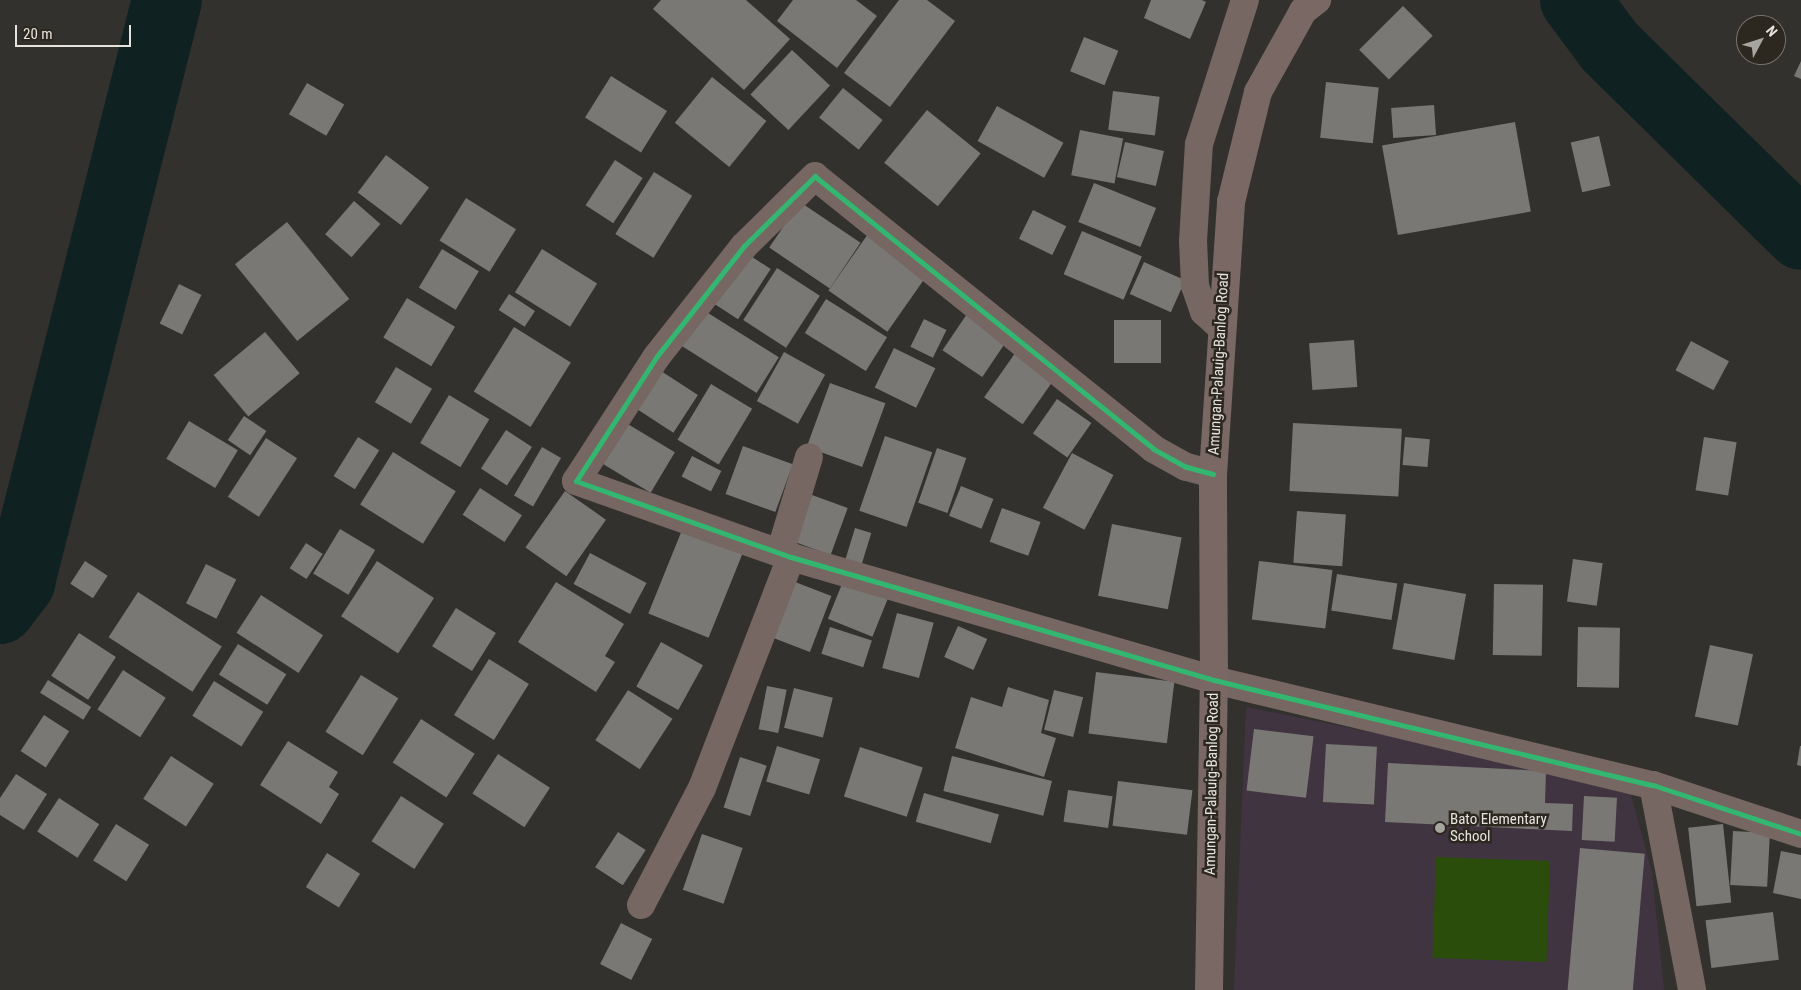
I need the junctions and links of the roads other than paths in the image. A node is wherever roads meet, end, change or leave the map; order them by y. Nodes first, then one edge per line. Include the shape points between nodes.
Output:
1 (1245, 0) edge
2 (1317, 0) edge
3 (1222, 328) junction
4 (809, 457) dead end
5 (1213, 474) junction
6 (785, 555) junction
7 (1214, 680) junction
8 (1653, 785) junction
9 (1801, 834) edge
10 (641, 906) dead end
11 (1209, 990) edge
12 (1692, 990) edge

1 - 3 street via 1200,144 1193,241 1195,286 1204,312
2 - 3 main road, Amungan-Palauig-Banlog Road via 1303,11 1258,92 1231,202
3 - 5 main road, Amungan-Palauig-Banlog Road
4 - 6 street
5 - 6 street via 1186,467 1154,449 815,176 744,246 657,356 576,482
5 - 7 main road, Amungan-Palauig-Banlog Road
6 - 7 street
6 - 10 street via 702,788
7 - 8 street
7 - 11 main road, Amungan-Palauig-Banlog Road
8 - 9 street
8 - 12 street

